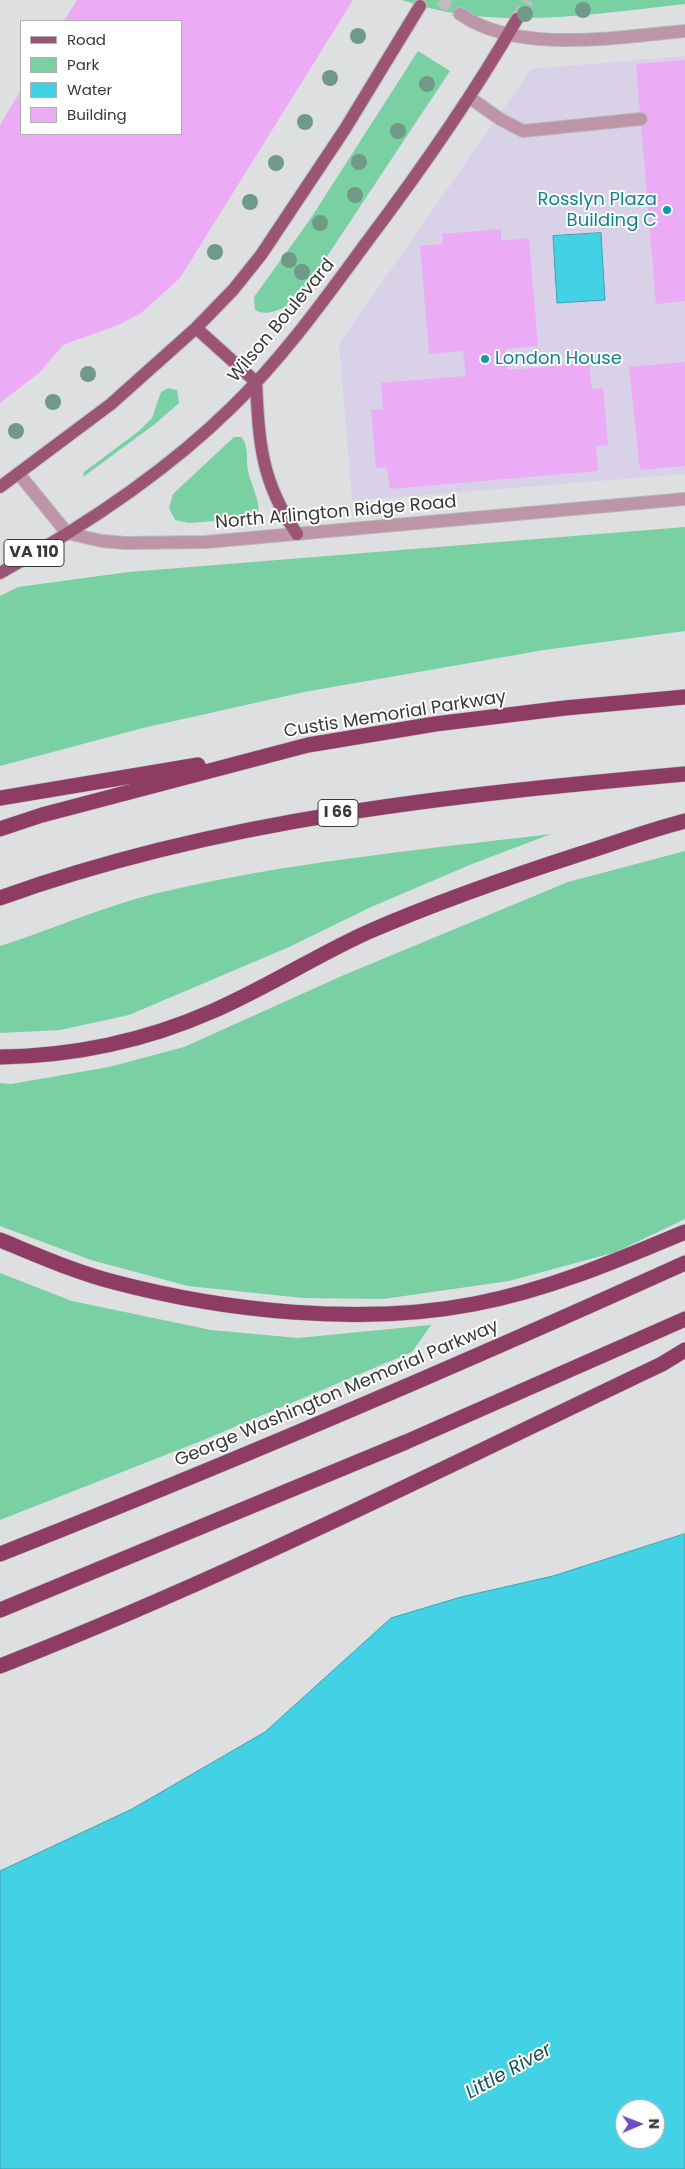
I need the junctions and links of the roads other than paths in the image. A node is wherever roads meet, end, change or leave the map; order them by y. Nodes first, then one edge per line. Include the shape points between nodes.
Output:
1 (420, 6) dead end
2 (460, 14) tunnel mouth
3 (517, 19) tunnel mouth
4 (685, 31) edge
5 (508, 34) junction
6 (470, 98) junction
7 (641, 119) dead end
8 (196, 328) junction
9 (256, 382) junction
10 (19, 474) junction
11 (0, 487) edge
12 (685, 499) edge
13 (67, 533) junction
14 (297, 534) junction
15 (0, 573) edge
16 (685, 697) edge
17 (308, 745) junction
18 (685, 774) edge
19 (0, 798) edge
20 (685, 821) edge
21 (0, 829) edge
22 (0, 898) edge
23 (0, 1057) edge
24 (685, 1232) edge
25 (0, 1240) edge
26 (685, 1263) edge
27 (685, 1319) edge
28 (685, 1350) edge
29 (0, 1554) edge
30 (0, 1610) edge
31 (0, 1666) edge

1 - 8 main road via 345,129 261,255
2 - 5 street via 473,24
3 - 5 main road, Wilson Boulevard
4 - 5 street via 562,40
5 - 6 main road, Wilson Boulevard
6 - 7 street via 523,131
6 - 9 main road, Wilson Boulevard via 320,307
8 - 9 main road
8 - 10 main road via 111,404
9 - 13 main road, Wilson Boulevard via 231,408 153,474
9 - 14 main road via 263,463 280,510
10 - 11 main road
10 - 13 street
12 - 14 street, North Arlington Ridge Road
13 - 14 street, North Arlington Ridge Road via 124,543 206,542
13 - 15 main road, Wilson Boulevard / VA 110
16 - 17 highway, Custis Memorial Parkway via 435,724
17 - 19 highway
17 - 21 highway, Custis Memorial Parkway
18 - 22 highway, I 66 via 413,802 283,822 156,849
20 - 23 highway via 523,872 440,903 366,933 212,1012 159,1032 78,1051
24 - 25 highway via 594,1270 512,1295 435,1309 370,1313 268,1310 161,1293 112,1281
26 - 29 highway, George Washington Memorial Parkway via 281,1440
27 - 30 highway via 397,1446
28 - 31 highway via 662,1364 235,1566

